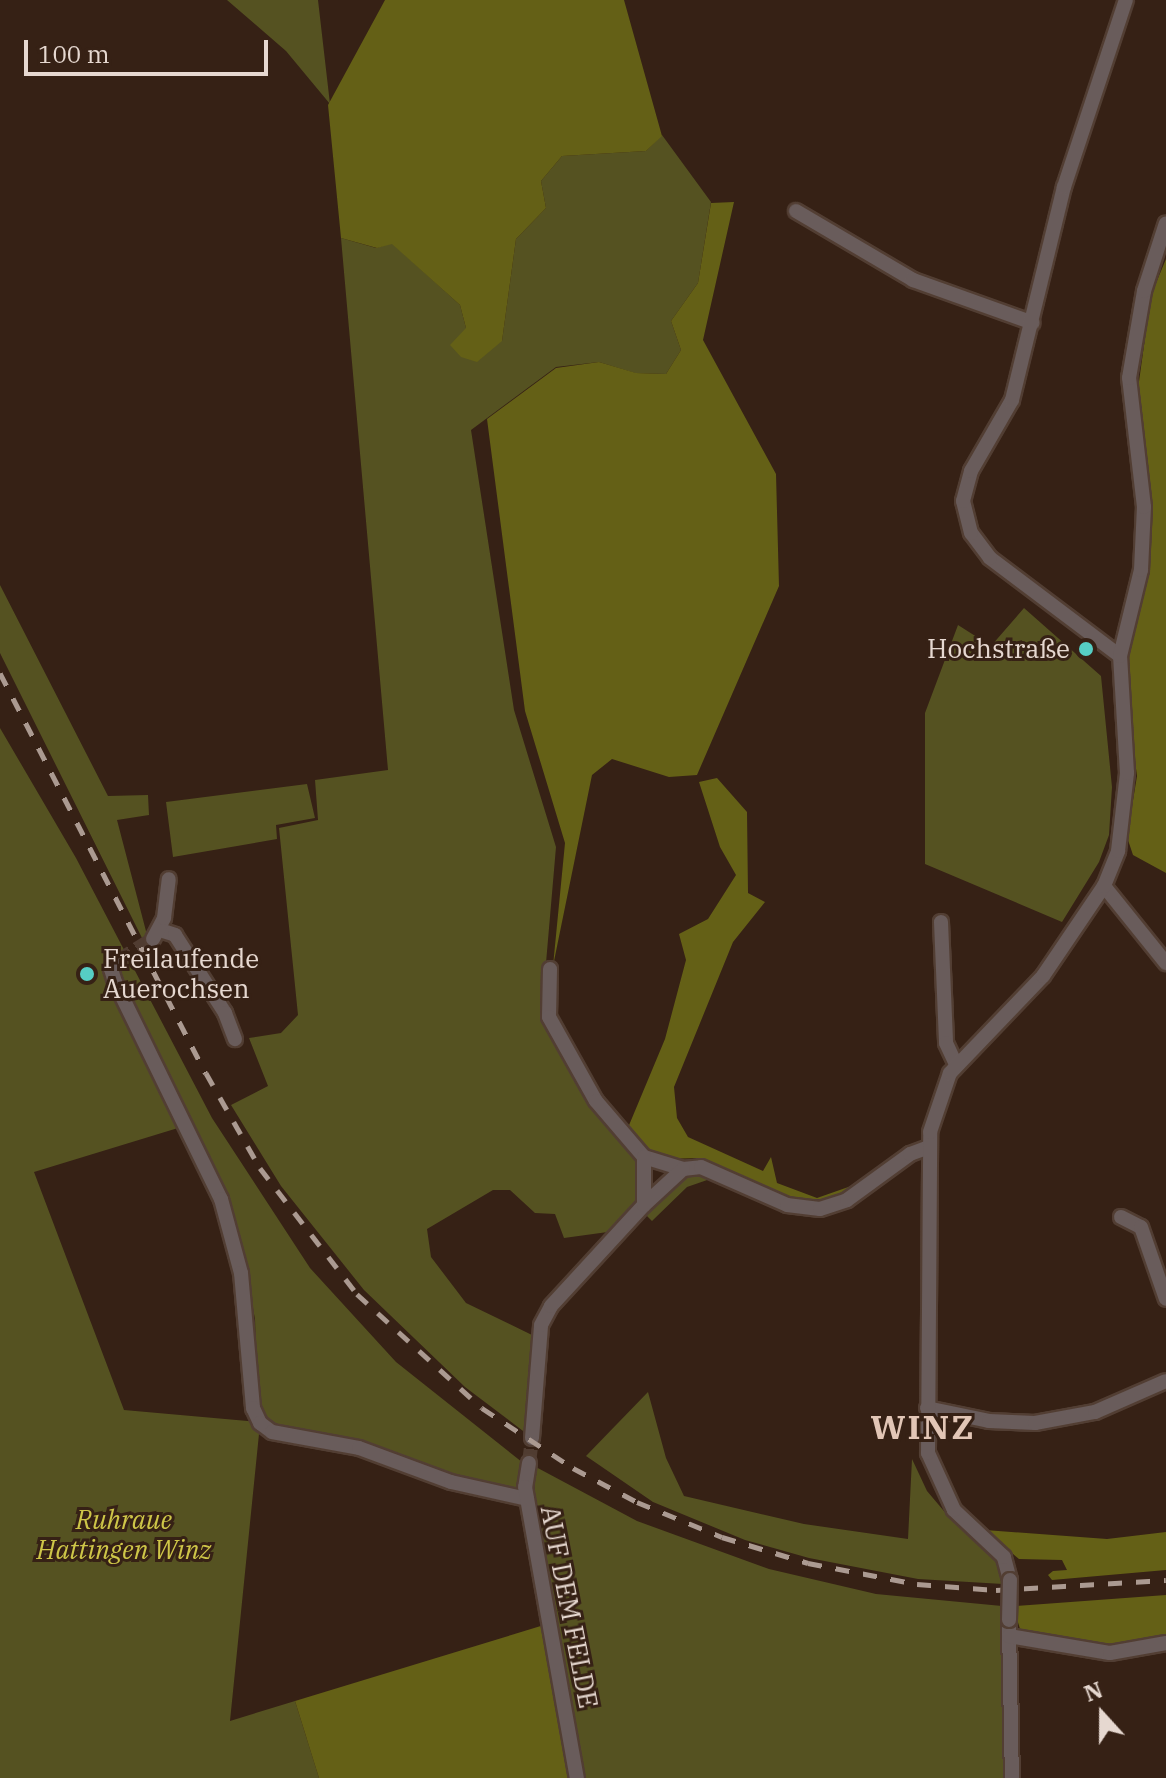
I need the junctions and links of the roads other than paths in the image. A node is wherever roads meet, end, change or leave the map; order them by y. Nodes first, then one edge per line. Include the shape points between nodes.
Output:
1 (1126, 0) edge
2 (796, 211) dead end
3 (1166, 223) edge
4 (1033, 323) junction
5 (1120, 656) junction
6 (169, 879) dead end
7 (1104, 886) junction
8 (941, 922) dead end
9 (119, 960) dead end
10 (1166, 963) edge
11 (550, 969) dead end
12 (235, 1039) dead end
13 (948, 1068) junction
14 (929, 1147) junction
15 (644, 1157) junction
16 (683, 1169) junction
17 (644, 1205) junction
18 (1121, 1217) dead end
19 (1166, 1299) edge
20 (1166, 1381) edge
21 (927, 1408) junction
22 (532, 1438) tunnel mouth
23 (529, 1463) tunnel mouth
24 (527, 1499) junction
25 (1009, 1636) junction
26 (1166, 1643) edge
27 (577, 1778) edge
28 (1012, 1778) edge

1 - 4 street via 1064,187
2 - 4 street via 913,280
3 - 5 street via 1131,352 1130,404 1144,507 1141,570
4 - 5 street via 1010,407 966,486 964,515 990,558
5 - 7 street via 1125,814
6 - 12 street via 157,935 175,935 225,1013
7 - 10 street
7 - 13 street via 1043,976
8 - 13 street
9 - 24 street, AUF DEM FELDE via 111,969 115,982 221,1199 241,1273 253,1408 260,1423 281,1435 359,1448 451,1482
11 - 15 street via 549,1017 596,1101
13 - 14 street
14 - 16 street via 910,1154 847,1200 820,1209 787,1205 701,1167
14 - 21 street
15 - 16 street
15 - 17 street
16 - 17 street
17 - 22 street via 561,1294 541,1325
18 - 19 street via 1141,1227
20 - 21 street via 1095,1412 1035,1423 989,1421
21 - 25 street, bridge via 928,1453 936,1480 960,1518 1004,1557 1010,1580
23 - 24 street
24 - 27 street, AUF DEM FELDE
25 - 26 street via 1110,1653
25 - 28 street

